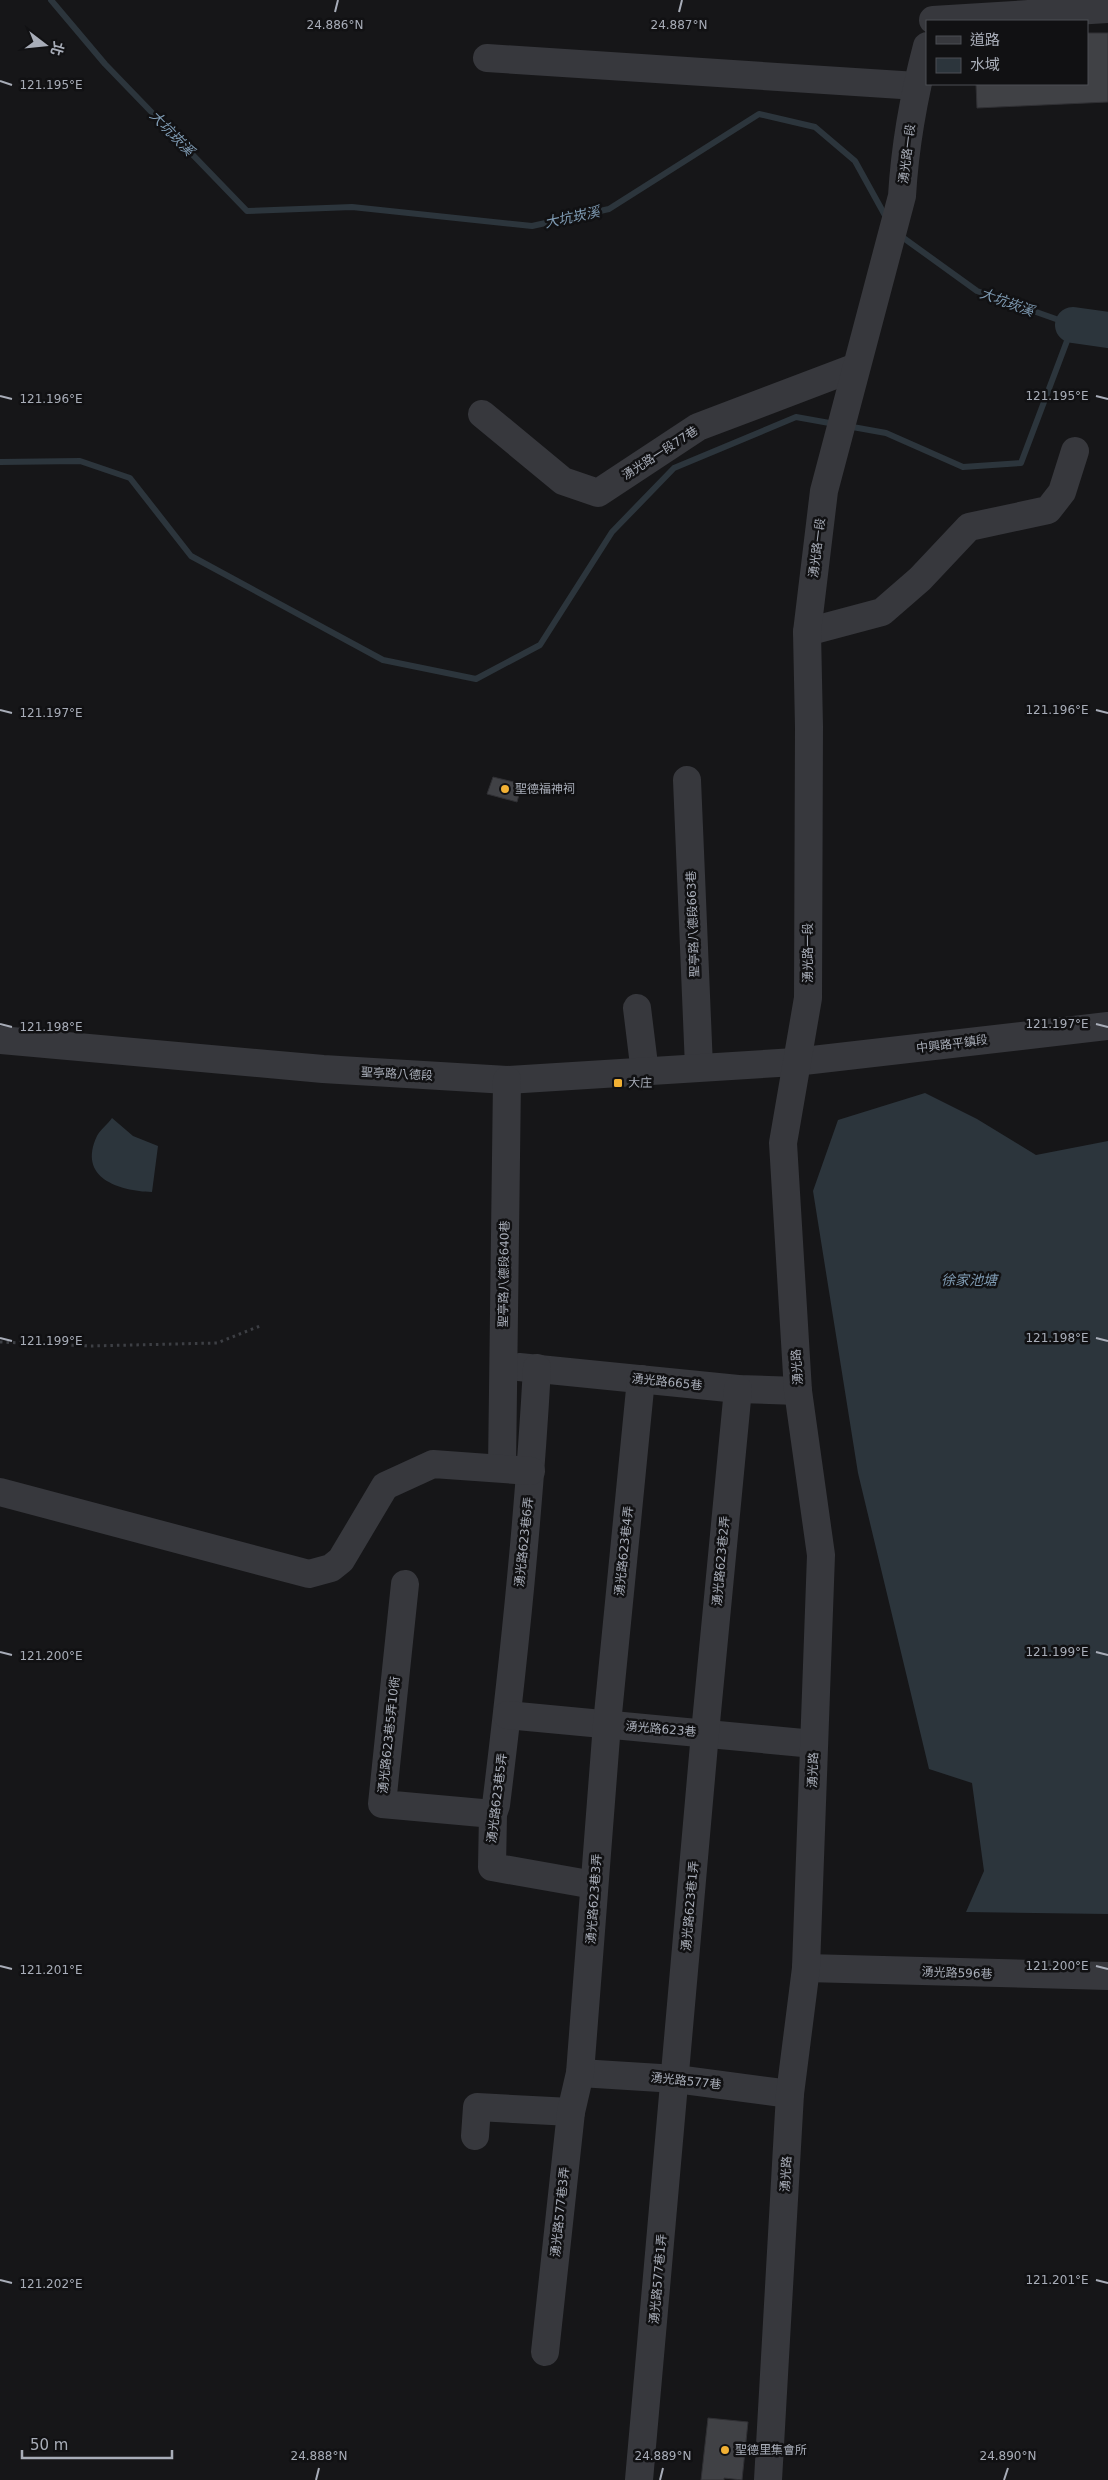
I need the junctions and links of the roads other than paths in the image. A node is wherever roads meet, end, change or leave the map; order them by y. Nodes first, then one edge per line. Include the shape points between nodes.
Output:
1 (1108, 9) edge
2 (934, 14) edge
3 (926, 50) edge
4 (487, 58) dead end
5 (916, 86) junction
6 (856, 366) junction
7 (482, 414) dead end
8 (1074, 452) dead end
9 (807, 632) junction
10 (687, 780) dead end
11 (637, 1008) dead end
12 (1108, 1026) edge
13 (0, 1040) edge
14 (796, 1062) junction
15 (699, 1067) junction
16 (645, 1073) junction
17 (507, 1080) junction
18 (502, 1365) junction
19 (536, 1368) junction
20 (641, 1379) junction
21 (738, 1389) junction
22 (798, 1391) junction
23 (502, 1468) junction
24 (531, 1470) junction
25 (0, 1492) edge
26 (405, 1584) dead end
27 (507, 1715) junction
28 (607, 1724) junction
29 (705, 1733) junction
30 (814, 1744) junction
31 (493, 1814) junction
32 (594, 1885) junction
33 (806, 1968) junction
34 (1108, 1976) edge
35 (580, 2073) junction
36 (676, 2078) junction
37 (790, 2094) junction
38 (570, 2112) junction
39 (474, 2136) dead end
40 (545, 2352) dead end
41 (639, 2480) edge
42 (768, 2480) edge

1 - 2 street
3 - 5 street, 湧光路一段
4 - 5 street
5 - 6 street, 湧光路一段 via 902,196
6 - 7 street, 湧光路一段77巷 via 698,427 598,493 563,481
6 - 9 street, 湧光路一段 via 824,491
8 - 9 street via 1062,492 1048,510 969,528 920,579 882,612
9 - 14 street, 湧光路一段 via 808,998
10 - 15 street, 聖亭路八德段663巷
11 - 16 street
12 - 14 street, 中興路平鎮段
13 - 17 street, 聖亭路八德段 via 323,1069
14 - 15 street, 聖亭路八德段
14 - 22 street, 湧光路 via 783,1143
15 - 16 street, 聖亭路八德段
16 - 17 street, 聖亭路八德段
17 - 18 street, 聖亭路八德段640巷
18 - 19 street, 湧光路665巷
18 - 23 street, 聖亭路八德段640巷
19 - 20 street, 湧光路665巷
19 - 24 street, 湧光路623巷6弄
20 - 21 street, 湧光路665巷
20 - 28 street, 湧光路623巷4弄
21 - 22 street, 湧光路665巷
21 - 29 street, 湧光路623巷2弄
22 - 30 street, 湧光路 via 822,1555
23 - 24 street
23 - 25 street via 433,1464 385,1486 341,1560 331,1568 309,1574
24 - 27 street, 湧光路623巷6弄
26 - 31 street, 湧光路623巷5弄10衖 via 382,1804
27 - 28 street, 湧光路623巷
27 - 31 street, 湧光路623巷5弄
28 - 29 street, 湧光路623巷
28 - 32 street, 湧光路623巷3弄
29 - 30 street, 湧光路623巷
29 - 36 street, 湧光路623巷1弄
30 - 33 street, 湧光路
31 - 32 street, 湧光路623巷5弄 via 492,1867
32 - 35 street, 湧光路623巷3弄
33 - 34 street, 湧光路596巷
33 - 37 street, 湧光路
35 - 36 street, 湧光路577巷
35 - 38 street, 湧光路577巷3弄
36 - 37 street, 湧光路577巷
36 - 41 street, 湧光路577巷1弄
37 - 42 street, 湧光路
38 - 39 street via 477,2108
38 - 40 street, 湧光路577巷3弄

